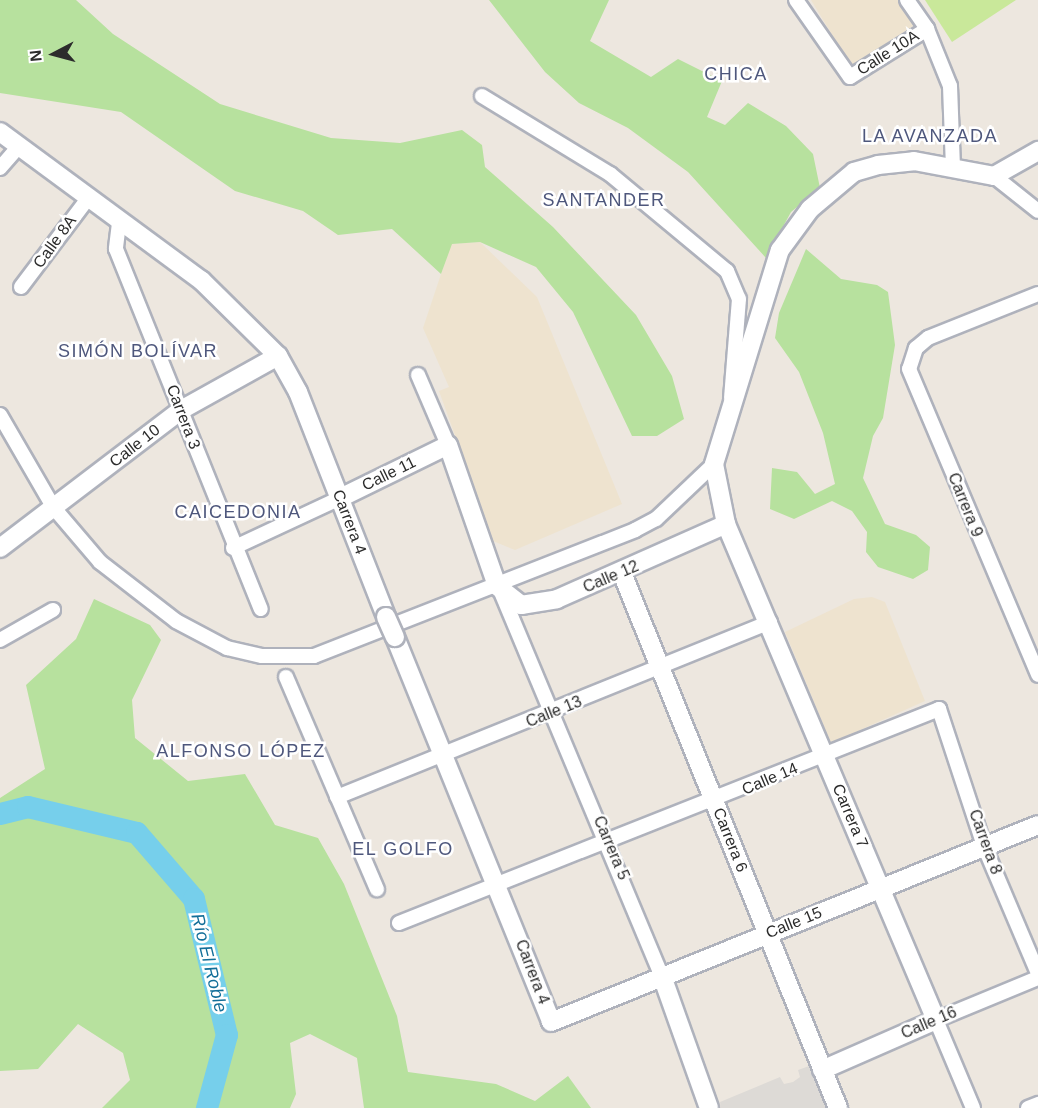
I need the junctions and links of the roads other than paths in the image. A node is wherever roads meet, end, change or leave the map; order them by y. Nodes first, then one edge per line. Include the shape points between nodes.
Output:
1 (796, 0) edge
2 (908, 0) edge
3 (927, 29) junction
4 (482, 96) dead end
5 (0, 132) edge
6 (19, 146) junction
7 (1038, 151) edge
8 (953, 166) junction
9 (0, 168) edge
10 (994, 177) junction
11 (89, 197) junction
12 (1037, 208) edge
13 (119, 222) junction
14 (21, 287) dead end
15 (1038, 294) edge
16 (278, 356) junction
17 (418, 375) dead end
18 (733, 408) junction
19 (181, 410) junction
20 (0, 415) edge
21 (448, 445) junction
22 (714, 464) junction
23 (340, 498) junction
24 (54, 508) junction
25 (726, 524) junction
26 (0, 548) edge
27 (233, 548) junction
28 (622, 573) junction
29 (499, 589) junction
30 (261, 609) dead end
31 (53, 610) dead end
32 (770, 622) junction
33 (0, 640) edge
34 (661, 670) junction
35 (1038, 675) edge
36 (286, 677) dead end
37 (939, 709) joint
38 (553, 712) junction
39 (446, 756) junction
40 (824, 756) junction
41 (337, 797) junction
42 (714, 802) junction
43 (1038, 825) edge
44 (610, 843) junction
45 (984, 846) junction
46 (499, 886) junction
47 (377, 889) dead end
48 (881, 889) junction
49 (399, 923) dead end
50 (767, 933) junction
51 (1038, 973) edge
52 (662, 976) junction
53 (1038, 978) edge
54 (936, 1020) junction
55 (551, 1022) joint
56 (822, 1070) junction
57 (1038, 1104) edge
58 (710, 1108) edge
59 (838, 1108) edge
60 (973, 1108) edge
61 (1028, 1108) edge

1 - 3 street, Calle 10A via 850,77
2 - 3 street
3 - 8 street via 952,99
4 - 18 street via 610,174 727,271 739,299 730,388
5 - 6 main road, Carrera 4
6 - 9 street
6 - 11 main road, Carrera 4
7 - 10 main road
8 - 10 main road
8 - 18 main road via 914,160 878,165 854,172 824,196 780,250
10 - 12 street
11 - 13 main road, Carrera 4
11 - 14 street, Calle 8A
13 - 16 main road, Carrera 4 via 201,280
13 - 19 street, Carrera 3 via 116,249
15 - 35 street, Carrera 9 via 928,338 910,360 910,378
16 - 19 main road, Calle 10
16 - 23 main road, Carrera 4
17 - 21 street, Carrera 5
18 - 22 main road
19 - 24 main road, Calle 10
19 - 27 street, Carrera 3
20 - 24 street
21 - 23 main road, Calle 11
21 - 29 main road, Carrera 5
22 - 25 main road, Carrera 7
22 - 29 street via 656,519
23 - 27 street, Calle 11
23 - 39 main road, Carrera 4, bridge
24 - 26 main road, Calle 10
24 - 29 street via 100,561 157,609 240,653 314,656
25 - 28 main road, Calle 12
25 - 32 main road, Carrera 7
27 - 30 street, Carrera 3
28 - 29 main road, Calle 12 via 539,605 521,605
28 - 34 main road, Carrera 6
29 - 38 street, Carrera 5
31 - 33 street
32 - 34 street, Calle 13
32 - 40 main road, Carrera 7
34 - 38 street, Calle 13
34 - 42 main road, Carrera 6
36 - 41 street
37 - 40 street, Calle 14
37 - 45 street, Carrera 8
38 - 39 street, Calle 13
38 - 44 street, Carrera 5
39 - 41 street, Calle 13
39 - 46 main road, Carrera 4
40 - 42 street, Calle 14
40 - 48 main road, Carrera 7
41 - 47 street
42 - 44 street, Calle 14
42 - 50 main road, Carrera 6
43 - 45 main road, Calle 15
44 - 46 street, Calle 14
44 - 52 street, Carrera 5
45 - 48 main road, Calle 15
45 - 51 street, Carrera 8
46 - 49 street, Calle 14
46 - 55 main road, Carrera 4
48 - 50 main road, Calle 15
48 - 54 main road, Carrera 7
50 - 52 main road, Calle 15
50 - 56 main road, Carrera 6
52 - 55 main road, Calle 15
52 - 58 main road, Carrera 5
53 - 54 street, Calle 16
54 - 56 main road, Calle 16
54 - 60 street, Carrera 7
56 - 59 main road, Carrera 6
57 - 61 street

